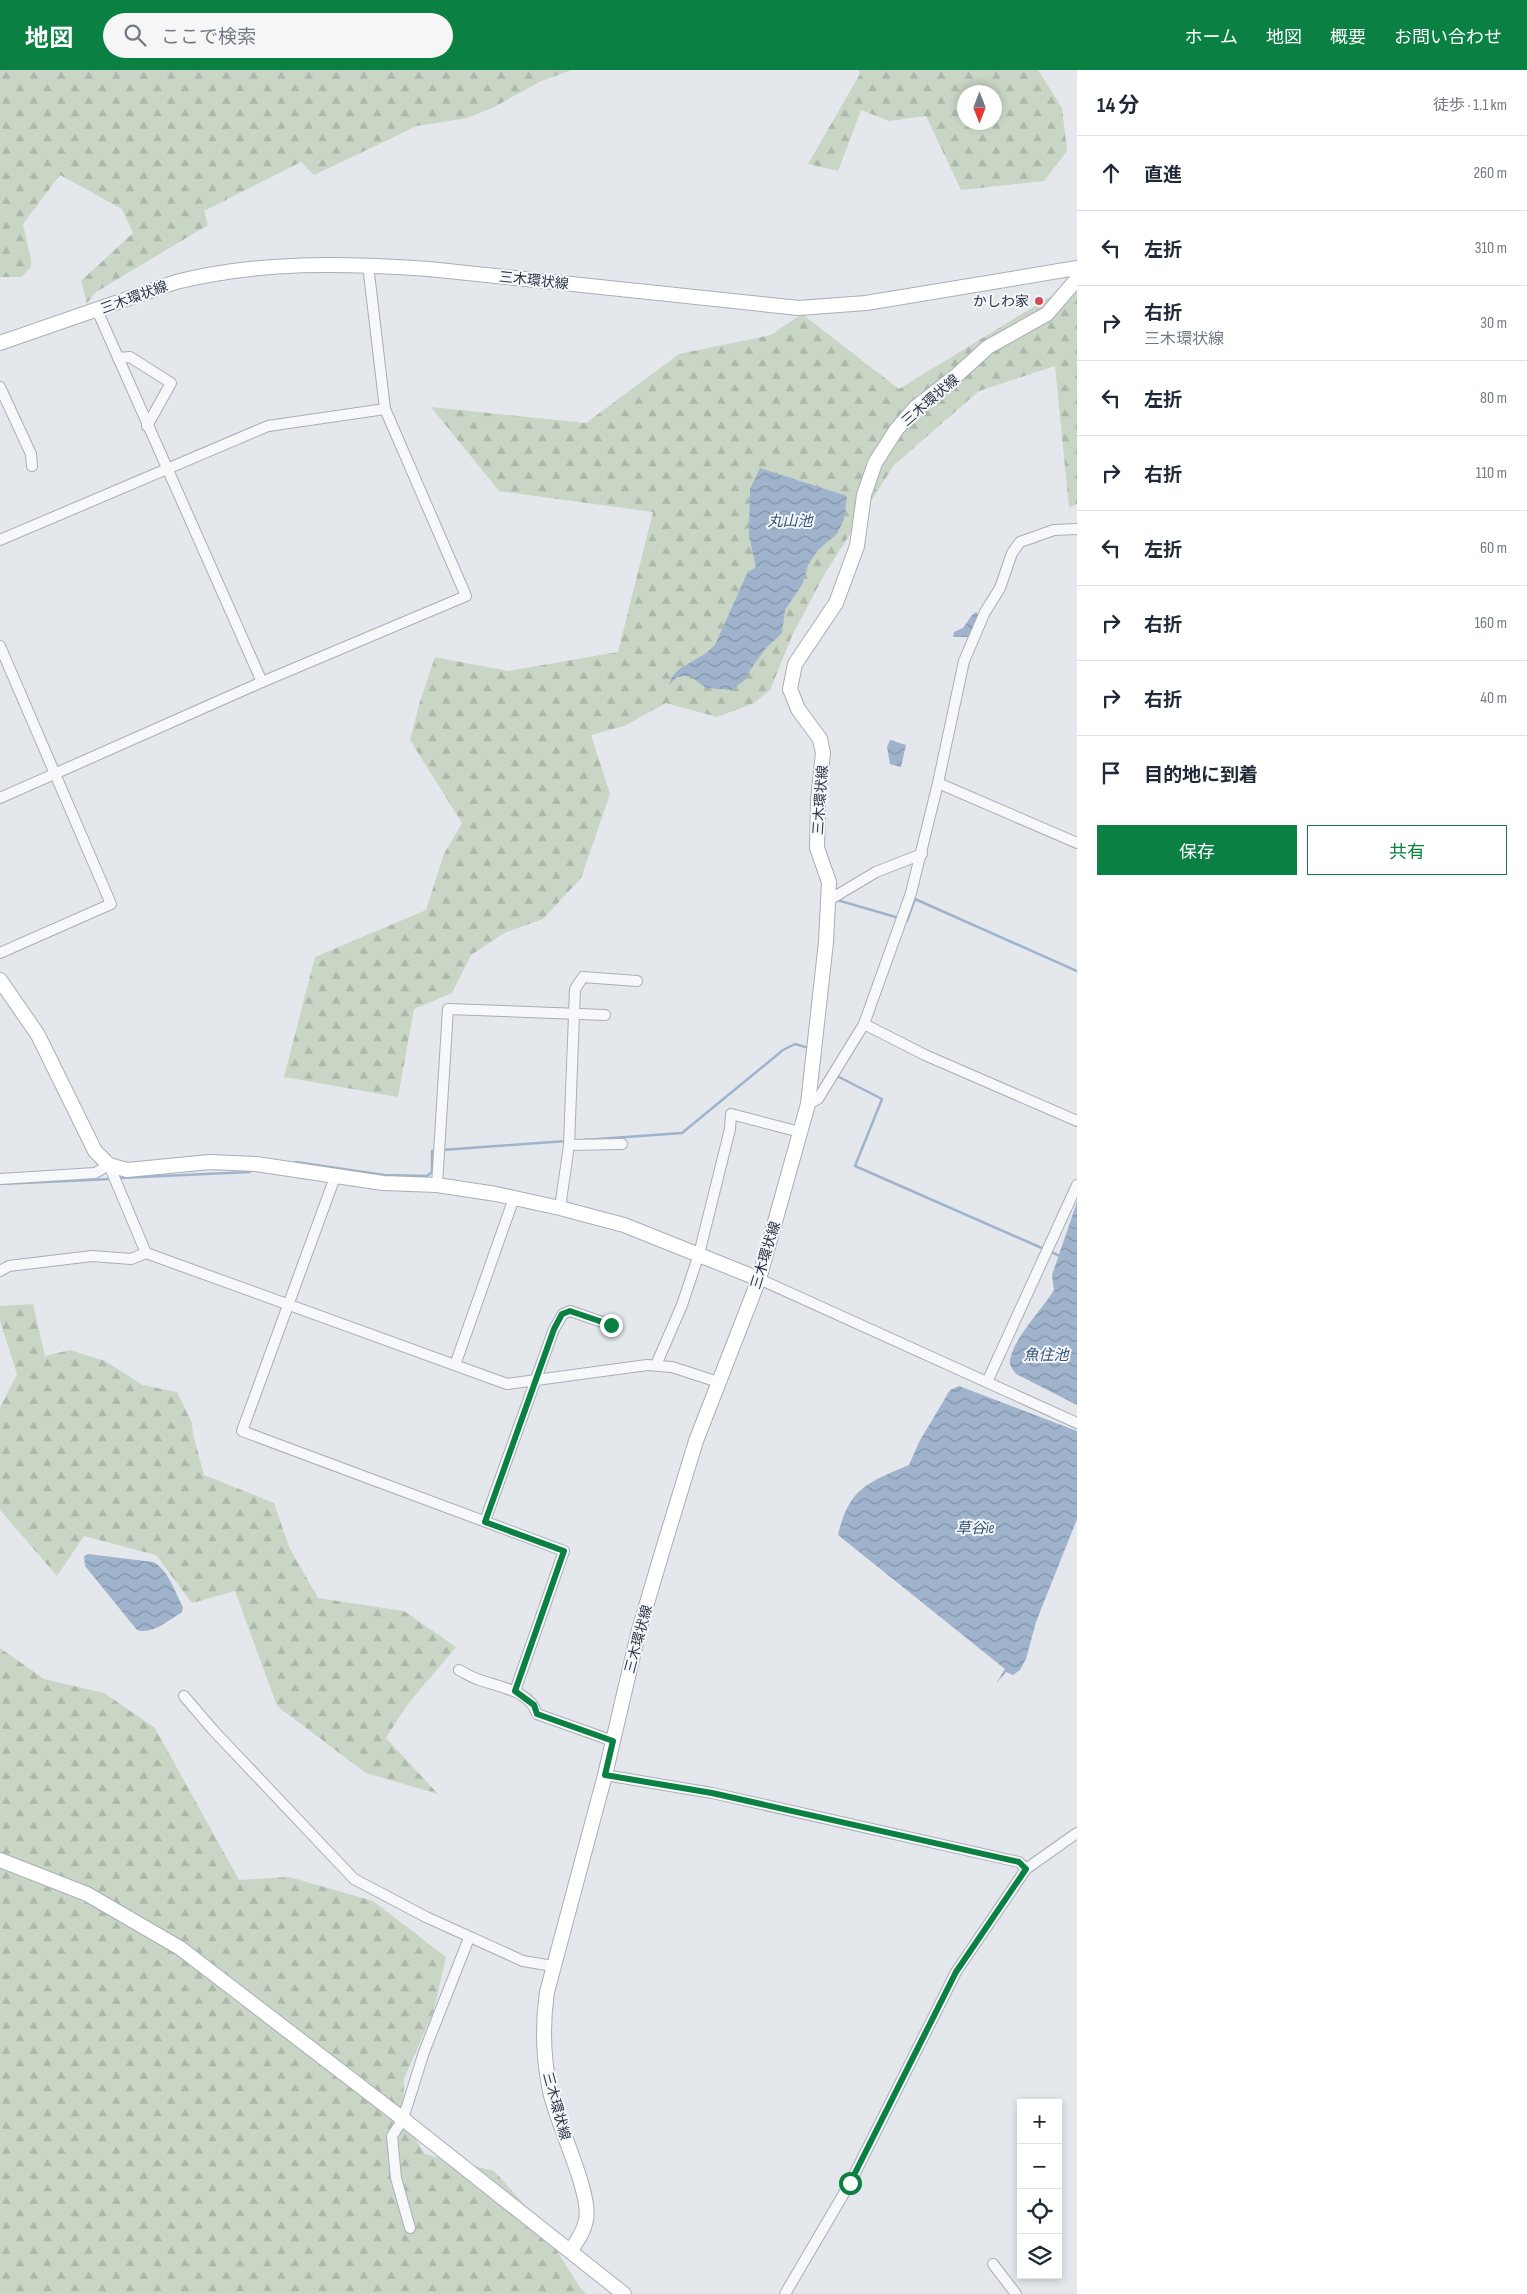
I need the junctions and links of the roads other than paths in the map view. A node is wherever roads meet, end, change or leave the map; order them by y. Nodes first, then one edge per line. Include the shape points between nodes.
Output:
1 (368, 265) junction
2 (1077, 268) edge
3 (1077, 279) edge
4 (97, 310) junction
5 (0, 343) edge
6 (118, 358) junction
7 (0, 387) edge
8 (385, 409) junction
9 (147, 426) junction
10 (32, 466) dead end
11 (166, 468) junction
12 (1077, 529) edge
13 (0, 540) edge
14 (0, 646) edge
15 (262, 682) junction
16 (55, 774) junction
17 (938, 783) junction
18 (0, 798) edge
19 (1077, 843) edge
20 (922, 854) junction
21 (829, 900) junction
22 (0, 953) edge
23 (0, 980) edge
24 (636, 981) dead end
25 (574, 1014) junction
26 (605, 1015) dead end
27 (864, 1024) junction
28 (808, 1104) junction
29 (1077, 1121) edge
30 (800, 1132) junction
31 (622, 1144) dead end
32 (569, 1145) junction
33 (109, 1165) junction
34 (335, 1177) junction
35 (0, 1179) edge
36 (1077, 1184) edge
37 (437, 1185) junction
38 (514, 1198) junction
39 (560, 1208) junction
40 (146, 1253) junction
41 (698, 1254) junction
42 (0, 1271) edge
43 (759, 1279) junction
44 (288, 1304) junction
45 (611, 1325) dead end
46 (455, 1365) junction
47 (656, 1365) junction
48 (537, 1380) junction
49 (718, 1382) junction
50 (987, 1382) junction
51 (1077, 1423) edge
52 (485, 1522) junction
53 (459, 1670) dead end
54 (515, 1691) junction
55 (184, 1696) dead end
56 (613, 1741) junction
57 (605, 1775) junction
58 (1077, 1833) edge
59 (0, 1860) edge
60 (1026, 1869) junction
61 (469, 1938) junction
62 (553, 1966) junction
63 (403, 2119) junction
64 (410, 2228) dead end
65 (571, 2250) junction
66 (993, 2264) dead end
67 (624, 2294) edge
68 (785, 2294) edge
69 (1016, 2294) edge

1 - 2 main road, 三木環状線 via 799,308 866,304
1 - 4 main road, 三木環状線 via 281,265 206,274
1 - 8 street
3 - 21 main road, 三木環状線 via 1046,314 988,347 958,376 915,408 875,463 864,495 857,546 836,602 795,664 790,688 798,709 820,739 823,753 817,848 829,882
4 - 5 main road, 三木環状線
4 - 6 street
6 - 9 street
6 - 9 street via 130,358 171,383
7 - 10 street via 31,454
8 - 11 street via 268,426
8 - 15 street via 466,596
9 - 11 street
11 - 13 street
11 - 15 street
12 - 17 street via 1054,530 1028,539 1020,542 1012,553 1000,588 985,612 964,660
14 - 16 street
15 - 16 street
16 - 18 street
16 - 22 street via 111,904
17 - 19 street
17 - 20 street
20 - 21 street via 876,872
20 - 27 street
21 - 28 main road, 三木環状線
23 - 33 main road via 38,1035 95,1151
24 - 25 street via 582,978 575,989
25 - 26 street
25 - 32 street
25 - 37 street via 448,1009
27 - 28 street via 818,1099
27 - 29 street via 925,1055
28 - 30 main road, 三木環状線
30 - 41 street via 731,1114
30 - 43 main road, 三木環状線
31 - 32 street
32 - 39 street
33 - 34 main road via 127,1170 210,1162 256,1164
33 - 35 street via 95,1174
33 - 40 street
34 - 37 main road
34 - 44 street
36 - 50 street
37 - 38 main road
38 - 39 main road
38 - 46 street
39 - 41 main road via 624,1225
40 - 42 street via 131,1259 92,1256 9,1266
40 - 44 street
41 - 43 main road
41 - 47 street via 682,1305
43 - 49 main road, 三木環状線
43 - 50 street
44 - 46 street
44 - 52 street via 242,1431
45 - 48 street via 570,1311 562,1314
46 - 48 street via 508,1384
47 - 48 street
47 - 49 street
48 - 52 street
49 - 56 main road, 三木環状線 via 696,1441 639,1630
50 - 51 street
52 - 54 street via 564,1551
53 - 54 street via 475,1679
54 - 56 street via 534,1705 537,1714
55 - 61 street via 354,1879
56 - 57 main road, 三木環状線
57 - 60 street via 712,1793 843,1822 1019,1862
57 - 62 main road, 三木環状線
58 - 60 street
59 - 63 main road via 87,1894 180,1948
60 - 68 street via 956,1972 850,2183
61 - 62 street via 523,1962
61 - 63 street via 424,2052
62 - 65 main road, 三木環状線 via 543,2020 543,2046 550,2093 584,2192 587,2218
63 - 64 street via 392,2136 396,2178
63 - 65 main road
65 - 67 main road
66 - 69 street

